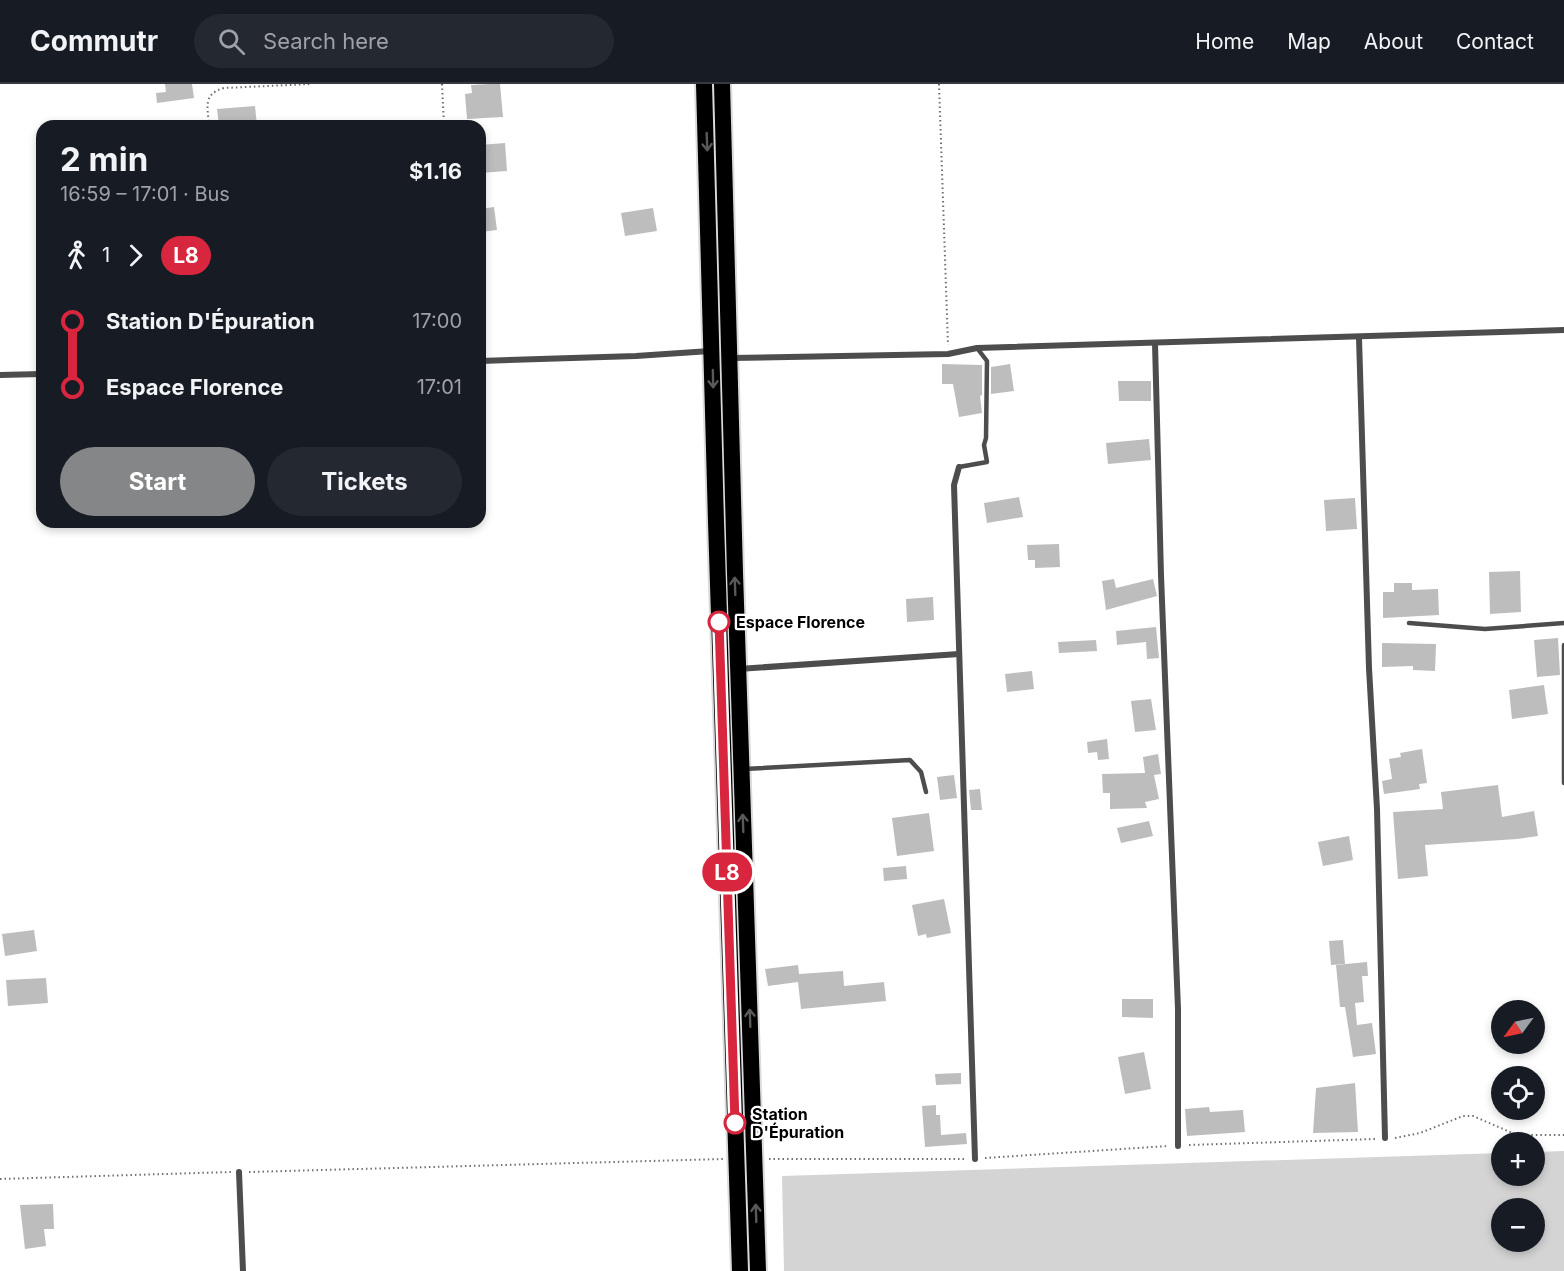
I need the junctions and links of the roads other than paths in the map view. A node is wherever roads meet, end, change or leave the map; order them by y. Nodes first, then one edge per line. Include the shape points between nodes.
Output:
1 (704, 84) edge
2 (722, 84) edge
3 (1564, 330) edge
4 (1359, 338) junction
5 (1155, 343) junction
6 (977, 348) junction
7 (713, 351) junction
8 (729, 358) junction
9 (486, 361) edge
10 (36, 374) edge
11 (0, 375) edge
12 (959, 467) joint
13 (1409, 623) dead end
14 (1564, 623) edge
15 (1564, 645) edge
16 (959, 654) junction
17 (738, 669) junction
18 (741, 769) junction
19 (1564, 783) edge
20 (926, 792) dead end
21 (1385, 1138) road end
22 (1178, 1146) road end
23 (975, 1159) road end
24 (240, 1172) road end
25 (243, 1271) edge
26 (740, 1271) edge
27 (758, 1271) edge

1 -> 7 highway
2 - 8 highway
3 - 4 street
4 - 5 street
4 - 21 street
5 - 6 street
5 - 22 street via 1178,1009
6 - 8 street via 948,354
6 - 12 lane via 987,361 987,462
7 - 9 street
7 -> 26 highway
17 -> 8 highway
10 - 11 street
12 - 16 street via 954,484
13 - 14 lane via 1485,629
15 - 19 lane
16 - 17 street
16 - 23 street
17 - 18 highway
18 - 20 lane via 910,760 921,772
27 -> 18 highway
24 - 25 street

